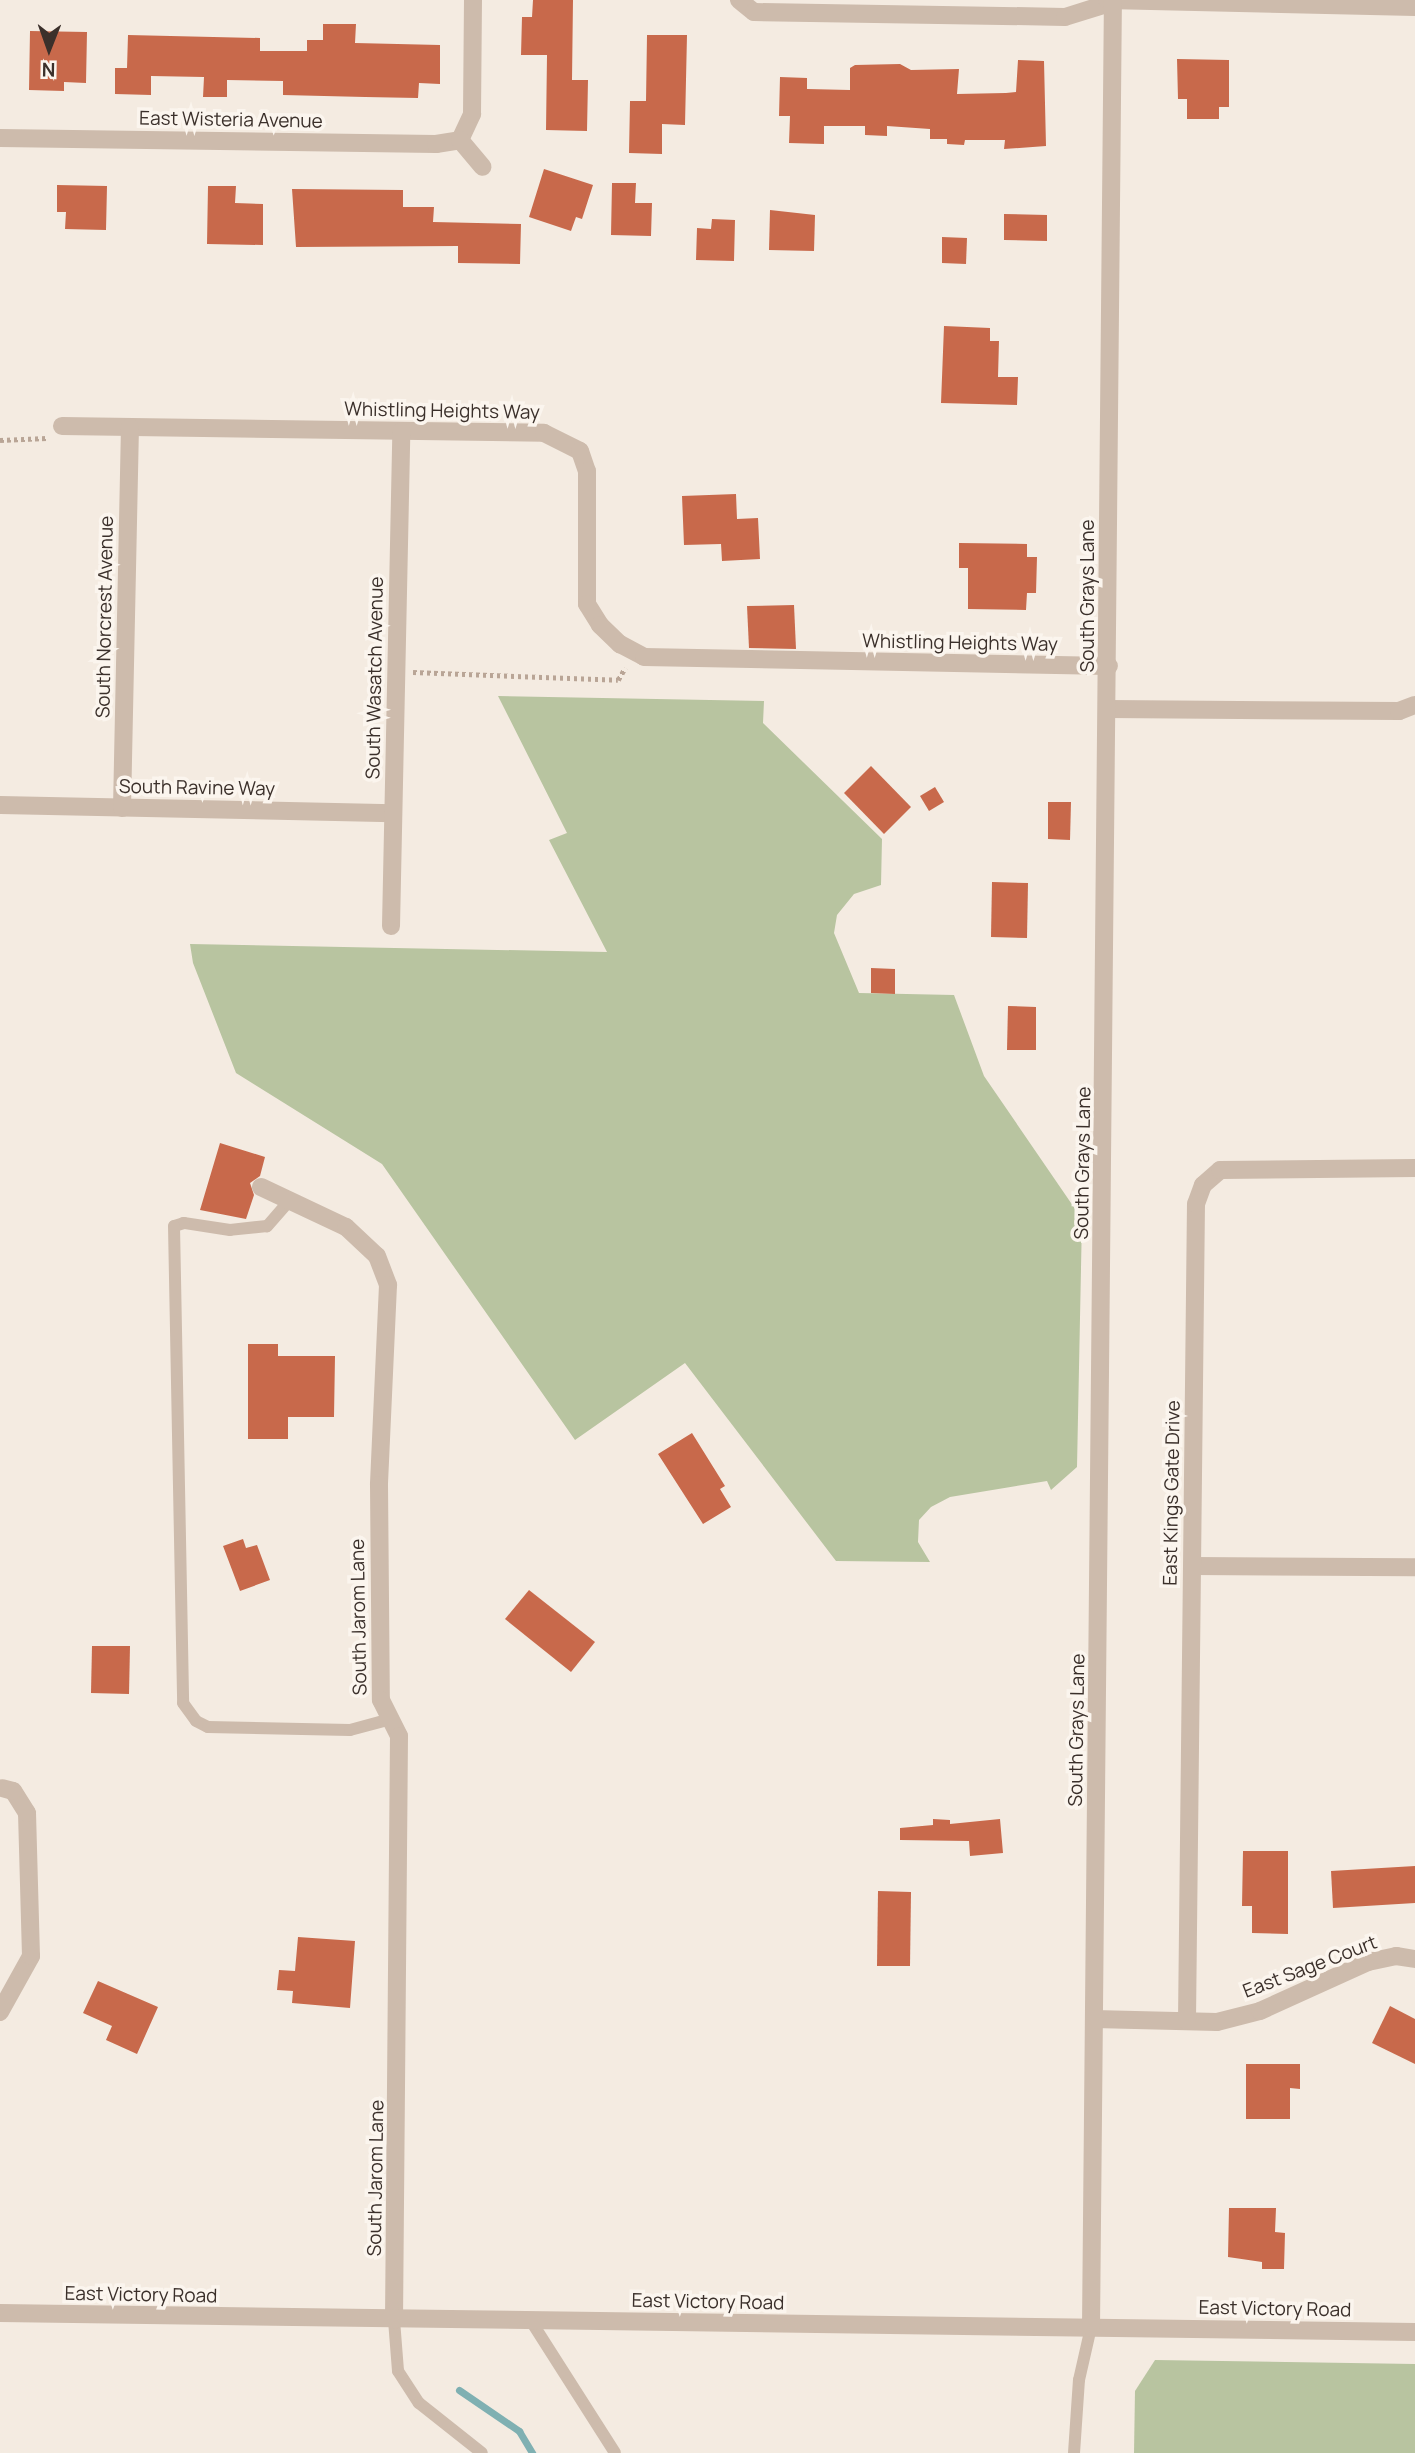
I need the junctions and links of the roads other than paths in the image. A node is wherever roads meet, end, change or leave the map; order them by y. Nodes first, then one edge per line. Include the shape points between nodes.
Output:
1 (473, 0) edge
2 (739, 0) edge
3 (1111, 1) edge
4 (1415, 6) edge
5 (0, 138) edge
6 (460, 140) junction
7 (483, 167) dead end
8 (61, 426) road end
9 (130, 427) junction
10 (401, 431) junction
11 (1109, 666) junction
12 (1415, 705) edge
13 (1108, 709) junction
14 (0, 805) edge
15 (122, 808) junction
16 (393, 813) junction
17 (391, 926) dead end
18 (1415, 1168) edge
19 (261, 1186) dead end
20 (290, 1200) junction
21 (1193, 1566) junction
22 (1415, 1567) edge
23 (388, 1720) junction
24 (2, 1788) dead end
25 (1415, 1959) edge
26 (0, 2012) edge
27 (1094, 2019) junction
28 (1187, 2021) junction
29 (0, 2314) edge
30 (394, 2320) junction
31 (531, 2321) junction
32 (1090, 2327) junction
33 (1415, 2333) edge
34 (482, 2453) edge
35 (615, 2453) edge
36 (1074, 2453) edge

1 - 6 street via 472,114
2 - 3 street via 754,12 1065,17
3 - 4 street
3 - 11 street, South Grays Lane
5 - 6 street, East Wisteria Avenue via 436,144
6 - 7 street
8 - 9 street, Whistling Heights Way
9 - 10 street, Whistling Heights Way
9 - 15 street, South Norcrest Avenue
10 - 11 street, Whistling Heights Way via 544,433 580,452 587,483 587,604 600,625 634,652 664,661
10 - 16 street, South Wasatch Avenue
11 - 13 street, South Grays Lane
12 - 13 street via 1399,711
13 - 27 street, South Grays Lane
14 - 15 street, South Ravine Way
15 - 16 street, South Ravine Way
16 - 17 street, South Wasatch Avenue
18 - 21 street, East Kings Gate Drive via 1244,1166 1220,1170 1203,1185 1196,1204
19 - 20 street, South Jarom Lane
20 - 23 street, South Jarom Lane via 346,1227 377,1256 388,1285 379,1485 380,1700
20 - 23 lane via 267,1226 230,1230 184,1223 174,1226 183,1703 196,1721 208,1727 350,1730
21 - 22 street
21 - 28 street, East Kings Gate Drive
23 - 30 street, South Jarom Lane via 399,1736
24 - 26 street via 13,1791 27,1813 31,1956
25 - 28 street, East Sage Court via 1396,1956 1368,1962 1261,2011 1217,2022
27 - 28 street, East Sage Court
27 - 32 street, South Grays Lane
29 - 30 street, East Victory Road
30 - 31 street, East Victory Road
30 - 34 lane via 398,2371 419,2403
31 - 32 street, East Victory Road
31 - 35 lane
32 - 33 street, East Victory Road
32 - 36 lane via 1079,2381

